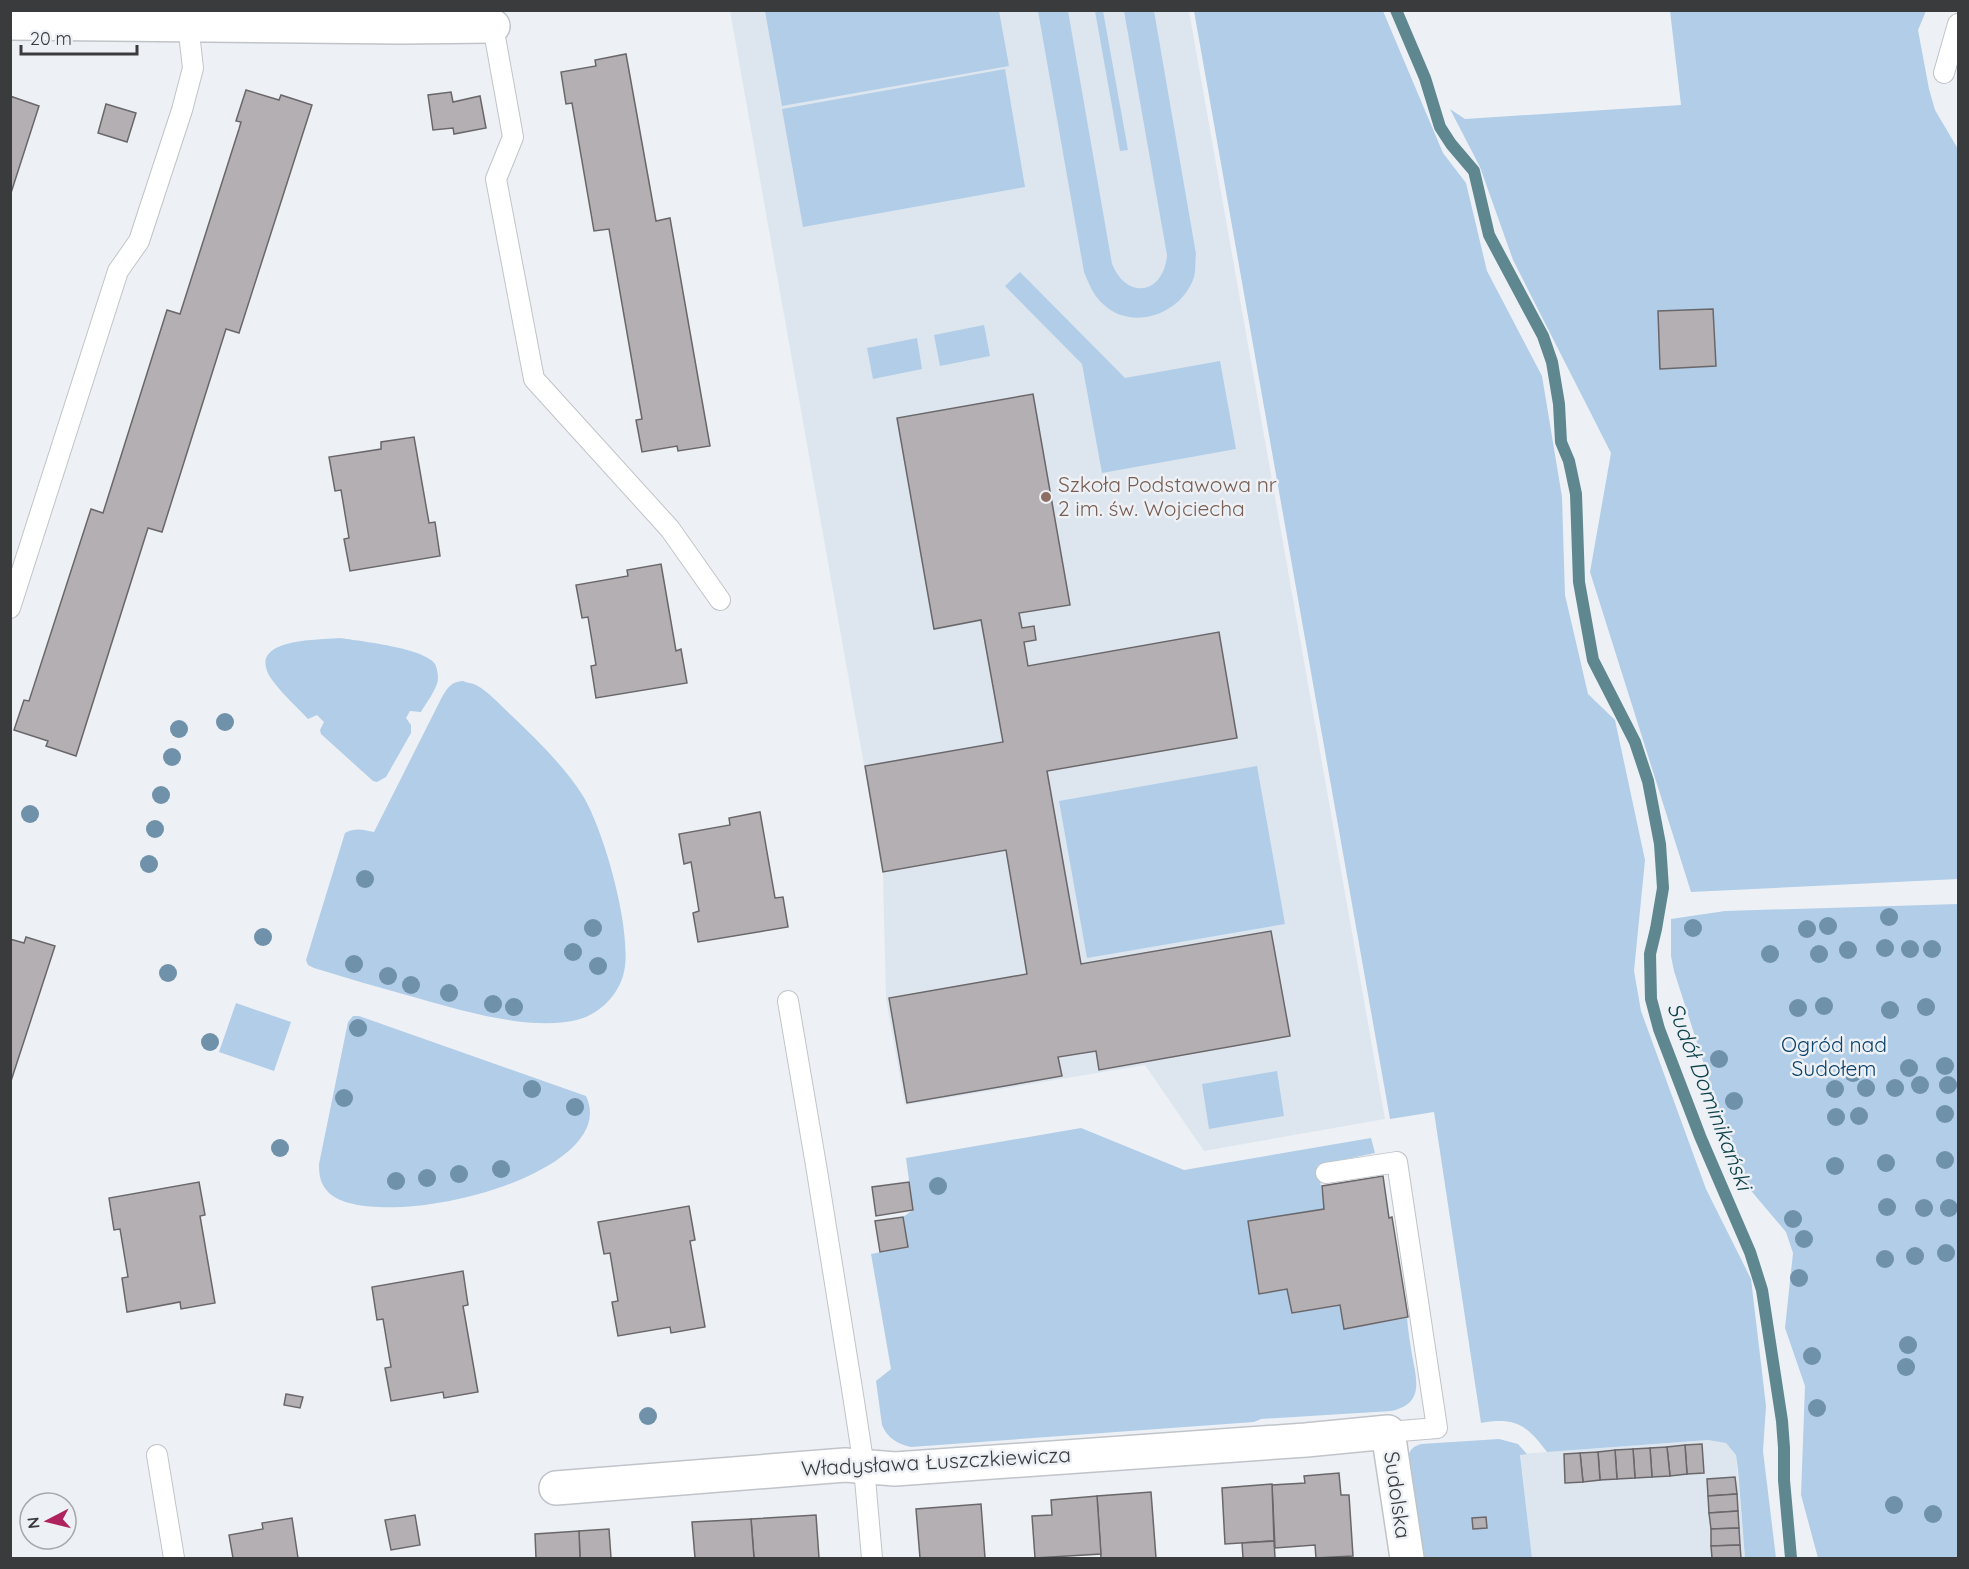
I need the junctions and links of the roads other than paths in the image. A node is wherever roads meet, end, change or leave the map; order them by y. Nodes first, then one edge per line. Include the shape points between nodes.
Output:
1 (188, 18) edge
2 (400, 19) edge
3 (10, 23) edge
4 (1959, 24) edge
5 (493, 26) joint
6 (1944, 73) dead end
7 (720, 600) dead end
8 (10, 608) edge
9 (788, 1001) dead end
10 (1326, 1173) dead end
11 (1388, 1432) junction
12 (157, 1455) dead end
13 (864, 1467) junction
14 (556, 1488) dead end
15 (174, 1558) edge
16 (872, 1558) edge
17 (1407, 1558) edge

1 - 2 street
1 - 3 street
1 - 8 lane via 193,68 182,110 140,241 118,271
2 - 5 street
4 - 6 lane
5 - 7 lane via 513,137 496,179 534,379 670,529
9 - 13 lane
10 - 11 lane via 1396,1162 1437,1428
11 - 13 street, Władysława Łuszczkiewicza via 905,1468
11 - 17 street, Sudolska
12 - 15 lane
13 - 14 street, Władysława Łuszczkiewicza via 845,1465
13 - 16 lane

